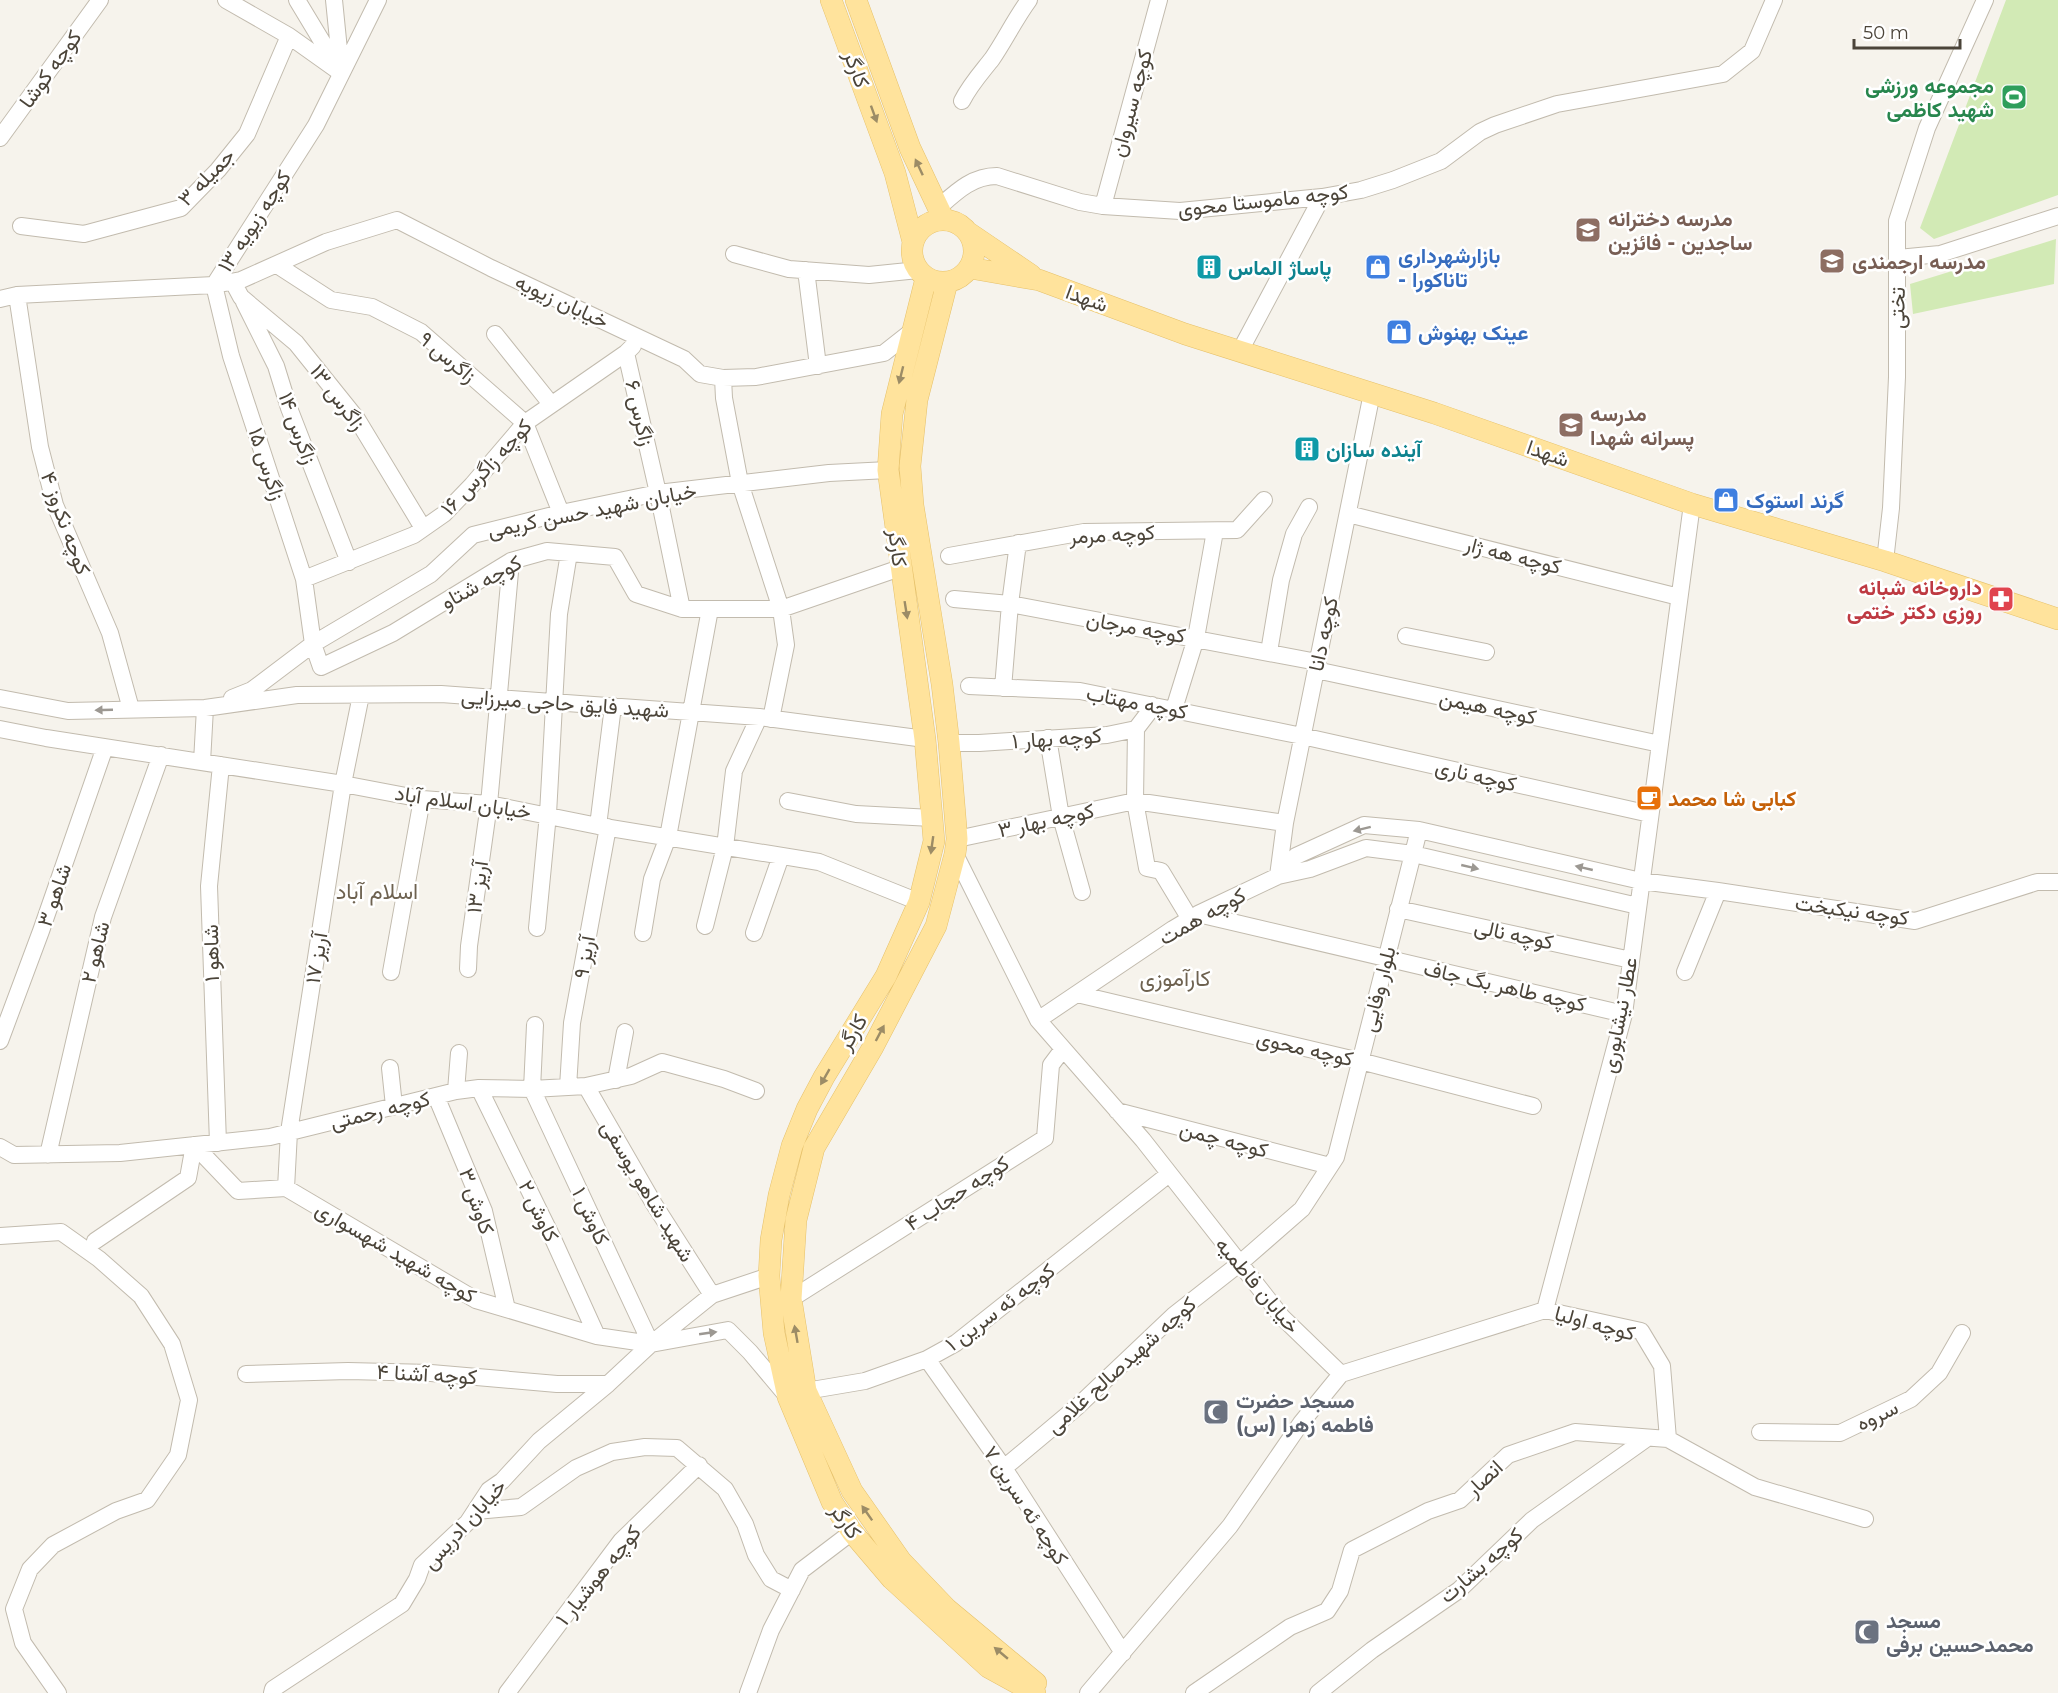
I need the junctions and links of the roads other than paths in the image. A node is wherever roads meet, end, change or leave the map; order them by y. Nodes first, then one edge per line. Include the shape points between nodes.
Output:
1 (226, 0) edge
2 (297, 0) edge
3 (334, 0) edge
4 (378, 0) edge
5 (831, 0) edge
6 (856, 0) edge
7 (1029, 0) edge
8 (1159, 0) edge
9 (1774, 0) edge
10 (1985, 0) edge
11 (96, 2) edge
12 (289, 36) junction
13 (341, 74) junction
14 (962, 101) dead end
15 (1, 135) edge
16 (1322, 197) junction
17 (1103, 206) junction
18 (941, 214) junction
19 (2058, 216) edge
20 (21, 226) dead end
21 (969, 233) junction
22 (913, 242) junction
23 (734, 254) dead end
24 (1898, 258) junction
25 (277, 265) junction
26 (970, 268) junction
27 (806, 270) junction
28 (922, 274) junction
29 (1039, 280) junction
30 (233, 282) junction
31 (947, 283) junction
32 (214, 285) junction
33 (17, 295) junction
34 (241, 297) junction
35 (0, 298) edge
36 (912, 331) junction
37 (495, 334) dead end
38 (640, 338) junction
39 (1240, 351) junction
40 (626, 353) junction
41 (818, 366) junction
42 (723, 378) junction
43 (1372, 393) junction
44 (551, 404) junction
45 (525, 423) junction
46 (888, 470) junction
47 (740, 483) junction
48 (658, 493) junction
49 (1264, 500) dead end
50 (1692, 504) junction
51 (1309, 507) dead end
52 (561, 513) junction
53 (1348, 514) junction
54 (423, 528) junction
55 (1215, 531) junction
56 (1018, 543) junction
57 (569, 553) junction
58 (949, 556) dead end
59 (512, 561) junction
60 (1885, 561) junction
61 (349, 562) junction
62 (900, 568) junction
63 (304, 579) junction
64 (1679, 597) junction
65 (954, 599) dead end
66 (1010, 604) junction
67 (682, 609) junction
68 (710, 609) junction
69 (781, 609) junction
70 (2058, 619) edge
71 (1406, 636) dead end
72 (1196, 638) junction
73 (313, 644) junction
74 (1269, 652) junction
75 (1486, 652) dead end
76 (1316, 666) junction
77 (969, 686) dead end
78 (1003, 688) junction
79 (361, 695) junction
80 (0, 698) edge
81 (499, 698) junction
82 (554, 702) junction
83 (1152, 705) junction
84 (613, 706) junction
85 (205, 708) junction
86 (131, 709) junction
87 (1174, 709) junction
88 (692, 712) junction
89 (765, 718) junction
90 (0, 729) edge
91 (1136, 729) junction
92 (1302, 736) junction
93 (1048, 738) junction
94 (925, 739) junction
95 (949, 743) junction
96 (1660, 744) junction
97 (105, 747) junction
98 (161, 755) junction
99 (202, 762) junction
100 (221, 765) junction
101 (344, 784) junction
102 (422, 799) junction
103 (788, 801) dead end
104 (1135, 801) junction
105 (489, 804) junction
106 (548, 814) junction
107 (1650, 814) junction
108 (1061, 817) junction
109 (932, 818) junction
110 (1284, 823) junction
111 (603, 827) junction
112 (1419, 830) junction
113 (668, 837) junction
114 (725, 847) junction
115 (956, 847) junction
116 (1413, 854) junction
117 (781, 856) junction
118 (1278, 876) junction
119 (1641, 881) junction
120 (2058, 882) edge
121 (1718, 891) junction
122 (1082, 892) dead end
123 (920, 902) junction
124 (1638, 906) junction
125 (1398, 909) junction
126 (1194, 917) junction
127 (705, 926) dead end
128 (537, 928) dead end
129 (643, 933) dead end
130 (753, 933) dead end
131 (1386, 959) junction
132 (1631, 960) junction
133 (468, 969) dead end
134 (391, 972) dead end
135 (1685, 972) dead end
136 (1077, 994) junction
137 (1624, 1014) junction
138 (1038, 1020) junction
139 (536, 1025) dead end
140 (625, 1032) dead end
141 (0, 1041) edge
142 (1063, 1049) junction
143 (459, 1053) dead end
144 (1360, 1061) junction
145 (390, 1068) dead end
146 (616, 1080) junction
147 (586, 1086) junction
148 (568, 1087) junction
149 (479, 1088) junction
150 (532, 1089) junction
151 (756, 1090) dead end
152 (456, 1091) junction
153 (436, 1096) junction
154 (394, 1106) junction
155 (1533, 1106) dead end
156 (1117, 1111) junction
157 (289, 1132) junction
158 (218, 1143) junction
159 (194, 1145) junction
160 (0, 1147) edge
161 (48, 1155) junction
162 (1330, 1166) junction
163 (1169, 1174) junction
164 (286, 1188) junction
165 (0, 1236) edge
166 (95, 1241) dead end
167 (1239, 1264) junction
168 (769, 1276) junction
169 (712, 1295) junction
170 (791, 1299) junction
171 (507, 1309) junction
172 (1545, 1310) junction
173 (1962, 1333) dead end
174 (597, 1336) junction
175 (651, 1344) junction
176 (927, 1359) junction
177 (246, 1374) dead end
178 (1341, 1374) junction
179 (608, 1384) junction
180 (797, 1394) junction
181 (1760, 1432) dead end
182 (1646, 1439) junction
183 (1668, 1439) junction
184 (699, 1465) junction
185 (1004, 1468) junction
186 (476, 1511) junction
187 (1865, 1519) dead end
188 (852, 1532) junction
189 (792, 1590) junction
190 (1123, 1653) junction
191 (57, 1693) edge
192 (272, 1693) edge
193 (507, 1693) edge
194 (748, 1693) edge
195 (1035, 1693) edge
196 (1044, 1693) edge
197 (1088, 1693) edge
198 (1194, 1693) edge
199 (1318, 1693) edge

1 - 12 street
2 - 13 street
3 - 13 street
4 - 13 street, کوچه زیویه ۱۳
5 -> 22 main road, کارگر via 895,173
18 -> 6 main road, کارگر via 910,148
7 - 14 street
8 - 17 street, کوچه سیروان
9 - 16 street, کوچه ماموستا محوی via 1752,51 1723,74 1557,104 1480,132 1441,161 1361,190
10 - 24 street, تختی via 1927,128 1898,221
11 - 15 street, کوچه کوشا
12 - 13 street
12 - 20 street, جمیله ۳ via 247,134 181,208 84,234
13 - 32 street, کوچه زیویه ۱۳ via 315,125
16 - 17 street, کوچه ماموستا محوی via 1180,211
16 - 39 street
17 - 18 street, کوچه ماموستا محوی via 997,176 984,176 956,193
18 - 21 main road
18 - 22 main road via 922,228
19 - 24 street via 1940,254
21 - 26 main road via 975,247
21 - 29 main road
22 - 28 main road via 912,256
23 - 27 street
24 - 60 street, تختی via 1897,377
25 - 30 street, خیابان زیویه
25 - 38 street, خیابان زیویه via 326,242 397,220
25 - 45 street, زاگرس ۹ via 331,300 372,307 421,332
26 - 29 main road
26 - 31 main road
27 - 28 street
27 - 41 street
28 - 31 main road
28 - 36 main road, کارگر
29 - 39 main road, شهدا
30 - 32 street, خیابان زیویه
30 - 34 street, زاگرس ۱۳
31 - 95 main road, کارگر via 917,400 910,466
32 - 33 street, کوچه زیویه ۱۳
32 - 63 street, زاگرس ۱۵ via 231,356
33 - 35 street, کوچه زیویه ۱۳
33 - 86 street, کوچه نکروز ۴ via 40,447 55,504 110,633
34 - 54 street, زاگرس ۱۳ via 296,343 357,419
34 - 61 street, زاگرس ۱۴ via 276,366
36 - 41 street, خیابان زیویه via 884,353
36 -> 46 main road, کارگر via 892,414
37 - 44 street
38 - 40 street, زاگرس ۶
38 - 42 street, خیابان زیویه via 684,359 700,374
39 - 43 main road, شهدا
40 - 44 street, کوچه زاگرس ۱۶
40 - 48 street, زاگرس ۶
41 - 42 street, خیابان زیویه via 756,377
42 - 47 street
43 - 50 main road, شهدا
43 - 53 street, کوچه دانا
44 - 45 street, کوچه زاگرس ۱۶
45 - 52 street, زاگرس ۹
45 - 54 street, کوچه زاگرس ۱۶ via 444,514
46 - 47 street, خیابان شهید حسن کریمی
46 - 62 main road, کارگر
47 - 48 street, خیابان شهید حسن کریمی
47 - 69 street
48 - 52 street, خیابان شهید حسن کریمی
48 - 67 street, زاگرس ۶
49 - 55 street, کوچه مرمر via 1237,530
50 - 60 main road, شهدا
50 - 64 street, عطار نیشابوری
51 - 74 street via 1294,534 1281,580
52 - 73 street, خیابان شهید حسن کریمی via 473,535 431,574
53 - 64 street, کوچه هه ژار
53 - 76 street, کوچه دانا
54 - 61 street, کوچه زاگرس ۱۶
55 - 56 street, کوچه مرمر via 1084,532
55 - 72 street
56 - 58 street, کوچه مرمر
56 - 66 street
57 - 59 street, کوچه شتاو via 547,551
57 - 67 street, کوچه شتاو via 615,558 636,594
57 - 82 street via 559,614
59 - 73 street, کوچه شتاو via 393,633 321,668
59 - 81 street, آریز ۱۳
60 - 70 main road, شهدا
61 - 63 street, کوچه زاگرس ۱۶
62 - 69 street, کوچه شتاو
62 -> 94 main road, کارگر
63 - 73 street, زاگرس ۱۵
64 - 96 street, عطار نیشابوری
65 - 66 street, کوچه مرجان
66 - 72 street, کوچه مرجان
66 - 78 street
67 - 68 street, کوچه شتاو
68 - 69 street, کوچه شتاو
68 - 88 street
69 - 89 street via 786,645
71 - 75 street
72 - 74 street, کوچه مرجان
72 - 87 street
73 - 85 street, خیابان شهید حسن کریمی via 252,690
74 - 76 street, کوچه مرجان
76 - 92 street, کوچه دانا
76 - 96 street, کوچه هیمن
77 - 78 street, کوچه مهتاب
78 - 83 street, کوچه مهتاب via 1080,691
79 - 81 street, شهید فایق حاجی میرزایی
79 - 85 street, شهید فایق حاجی میرزایی via 297,695
79 - 101 street, آریز ۱۷
86 -> 80 street via 68,711
81 - 82 street, شهید فایق حاجی میرزایی
81 - 105 street, آریز ۱۳
82 - 84 street, شهید فایق حاجی میرزایی
82 - 106 street
83 - 87 street, کوچه مهتاب
83 - 91 street
84 - 88 street, شهید فایق حاجی میرزایی
84 - 111 street, آریز ۹
85 - 86 street
85 - 99 street
87 - 92 street, کوچه مهتاب
88 - 89 street, شهید فایق حاجی میرزایی
88 - 113 street
89 - 94 street, شهید فایق حاجی میرزایی
89 - 114 street via 734,771
90 - 97 street, خیابان اسلام آباد
91 - 93 street, کوچه بهار ۱ via 1107,735
91 - 104 street
92 - 107 street, کوچه ناری
92 - 110 street, کوچه دانا
93 - 95 street, کوچه بهار ۱
93 - 108 street
94 - 95 main road
94 - 109 main road, کارگر
95 - 115 main road, کارگر
96 - 107 street, عطار نیشابوری
97 - 98 street, خیابان اسلام آباد
97 - 141 street, شاهو ۳
98 - 99 street, خیابان اسلام آباد
98 - 161 street, شاهو ۲ via 103,917
99 - 100 street, خیابان اسلام آباد
100 - 101 street, خیابان اسلام آباد
100 - 158 street, شاهو ۱ via 209,886
101 - 102 street, خیابان اسلام آباد
101 - 157 street, آریز ۱۷
102 - 105 street, خیابان اسلام آباد
102 - 134 street
103 - 109 street via 856,814
104 - 108 street, کوچه بهار ۳
104 - 110 street
104 - 126 street via 1147,868 1161,871
105 - 106 street, خیابان اسلام آباد
105 - 133 street, آریز ۱۳
106 - 111 street, خیابان اسلام آباد
106 - 128 street
107 - 119 street, عطار نیشابوری
108 - 115 street, کوچه بهار ۳
108 - 122 street
109 -> 123 main road, کارگر via 933,841
110 - 118 street, کوچه دانا
111 - 113 street, خیابان اسلام آباد
111 - 148 street, آریز ۹ via 572,1023
112 - 116 street, بلوار وفایی
112 -> 118 street, کوچه همت via 1364,825 1296,856
119 -> 112 street
113 - 114 street, خیابان اسلام آباد
113 - 129 street via 652,879
114 - 117 street, خیابان اسلام آباد
114 - 127 street
115 - 138 street, خیابان فاطمیه
170 -> 115 main road, کارگر via 796,1220 814,1148 873,1047 936,926
116 - 118 street, کوچه همت via 1366,848 1310,869
116 -> 124 street
116 - 125 street, بلوار وفایی
117 - 123 street, خیابان اسلام آباد via 819,862
117 - 130 street
118 - 126 street, کوچه همت
119 - 121 street, کوچه نیکبخت
119 - 124 street, عطار نیشابوری
120 - 121 street, کوچه نیکبخت via 2037,882 1915,921
121 - 135 street
123 -> 168 main road, کارگر via 886,976 824,1077 792,1146 771,1240
124 - 132 street, عطار نیشابوری
125 - 131 street, بلوار وفایی
125 - 132 street, کوچه نالی
126 - 131 street, کوچه طاهر بگ جاف
126 - 136 street, کوچه همت
131 - 137 street, کوچه طاهر بگ جاف
131 - 144 street, بلوار وفایی
132 - 137 street, عطار نیشابوری
136 - 138 street, کوچه همت
136 - 144 street, کوچه محوی
137 - 172 street, عطار نیشابوری
138 - 142 street, خیابان فاطمیه
139 - 150 street
140 - 146 street
142 - 156 street, خیابان فاطمیه
142 - 170 street, کوچه حجاب ۴ via 1051,1065 1045,1138
143 - 152 street
144 - 155 street, کوچه محوی
144 - 162 street, بلوار وفایی via 1336,1157
145 - 154 street
146 - 147 street, کوچه رحمتی
146 - 151 street, کوچه رحمتی via 662,1062
147 - 148 street, کوچه رحمتی
147 - 169 street, شهید شاهو یوسفی
148 - 150 street, کوچه رحمتی
149 - 150 street, کوچه رحمتی
149 - 152 street, کوچه رحمتی
149 - 174 street, کاوش ۲
150 - 175 street, کاوش ۱
152 - 153 street, کوچه رحمتی
153 - 154 street, کوچه رحمتی
153 - 171 street, کاوش ۳ via 484,1211
154 - 157 street, کوچه رحمتی
156 - 162 street, کوچه چمن
156 - 163 street, خیابان فاطمیه
157 - 158 street, کوچه رحمتی
157 - 164 street, آریز ۱۷
158 - 159 street, کوچه رحمتی
159 - 161 street, کوچه رحمتی
159 - 164 street via 238,1191
159 - 166 street via 188,1178
160 - 161 street, کوچه رحمتی via 14,1155
162 - 167 street, بلوار وفایی via 1302,1209
163 - 167 street, خیابان فاطمیه
163 - 176 street, کوچه ئه سرین ۱ via 956,1343
164 - 171 street, کوچه شهید شهسواری via 476,1300
165 - 191 street via 61,1232 99,1259 141,1296 172,1344 189,1400 178,1455 147,1500 116,1511 53,1545 30,1569 15,1609 23,1643
167 - 178 street, خیابان فاطمیه via 1282,1317
167 - 185 street, کوچه شهیدصالح غلامی via 1174,1315 1078,1406
168 - 169 street
168 - 180 main road, کارگر via 774,1333
169 - 175 street, خیابان ادریس
180 -> 170 main road, کارگر
171 - 174 street, کوچه شهید شهسواری
172 - 178 street
172 - 183 street, کوچه اولیا via 1641,1331 1662,1366
173 - 181 street, سروه via 1939,1373 1911,1399 1840,1433
174 - 175 street, کوچه شهید شهسواری
175 - 179 street, خیابان ادریس
175 -> 180 street via 728,1330
176 - 180 street, کوچه ئه سرین ۱ via 866,1381
176 - 185 street, کوچه ئه سرین ۷
177 - 179 street, کوچه آشنا ۴ via 431,1372 557,1384
178 - 190 street via 1301,1423 1230,1526
179 - 186 street, خیابان ادریس via 539,1441 489,1490
180 - 188 main road, کارگر via 832,1502
196 -> 180 main road, کارگر via 947,1609 901,1561 852,1491
182 - 183 street, انصار
182 - 198 street, انصار via 1575,1432 1508,1455 1460,1500 1428,1511 1352,1550 1340,1591 1327,1611 1290,1627
182 - 199 street, کوچه بشارت via 1532,1520 1459,1590
183 - 187 street, انصار via 1755,1487
184 - 186 street via 677,1448 612,1452 576,1468 521,1506
184 - 189 street via 725,1489 771,1579
184 - 193 street, کوچه هوشیار ۱ via 621,1540
185 - 190 street, کوچه ئه سرین ۷
186 - 192 street, خیابان ادریس via 422,1565 402,1604
188 - 189 street via 802,1570
188 - 195 main road, کارگر via 892,1579 988,1666
189 - 194 street via 771,1630
190 - 197 street

